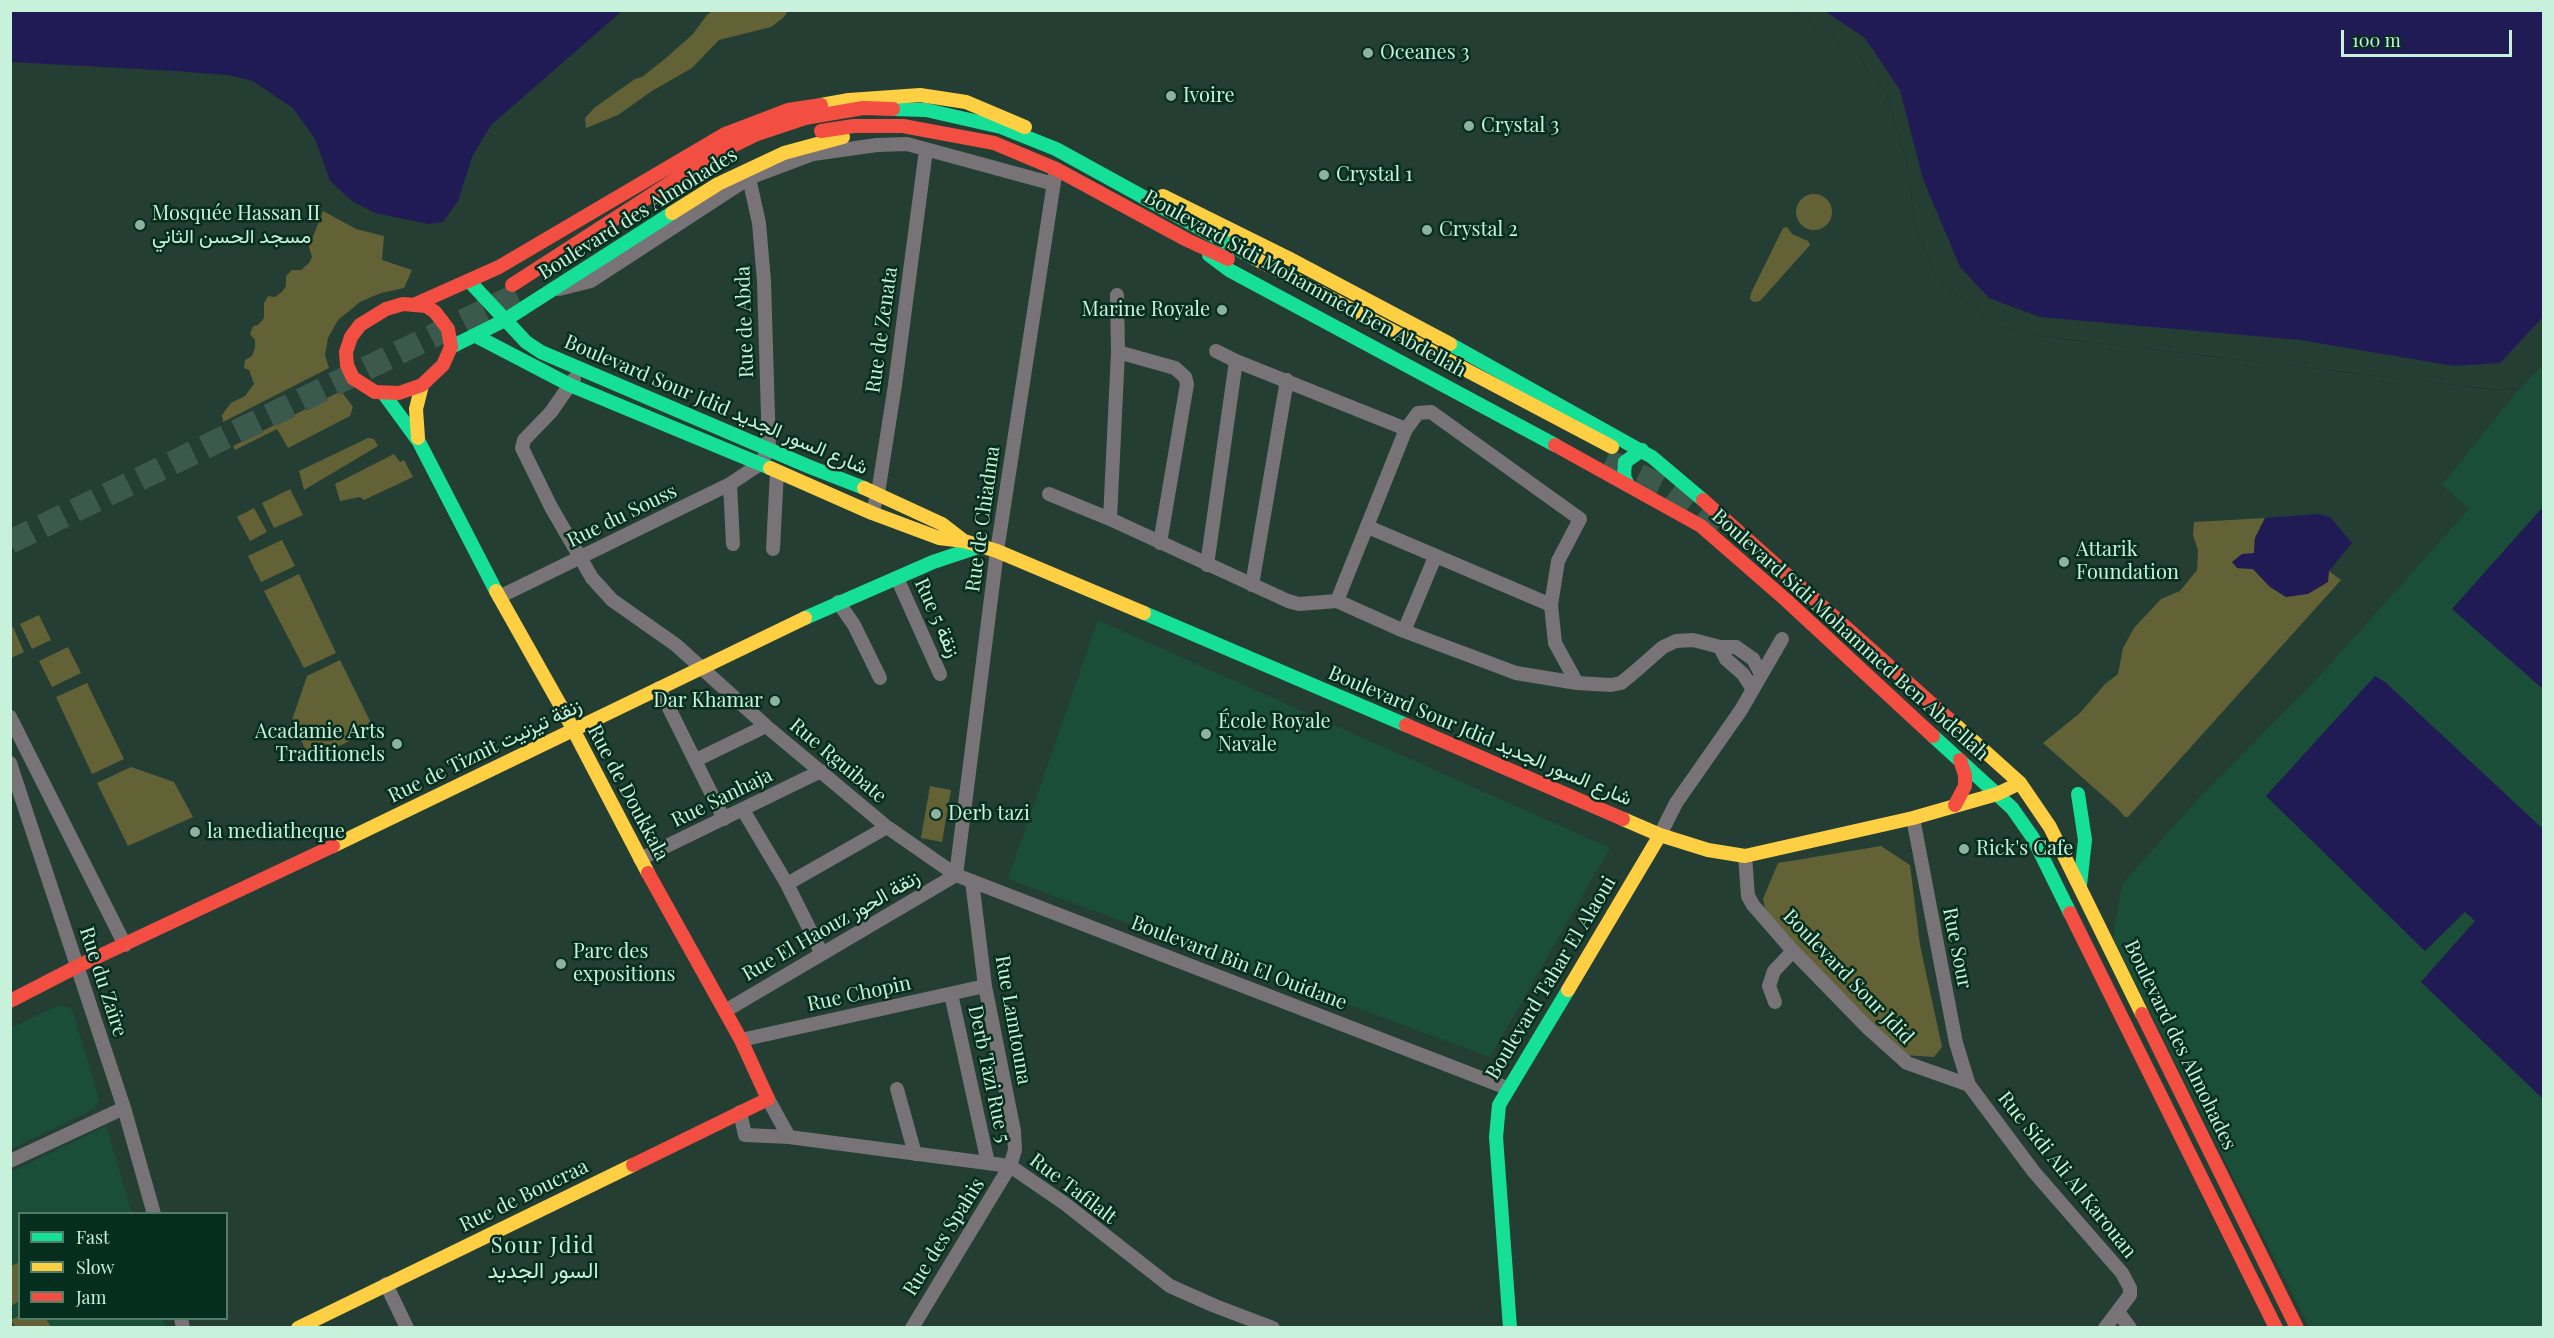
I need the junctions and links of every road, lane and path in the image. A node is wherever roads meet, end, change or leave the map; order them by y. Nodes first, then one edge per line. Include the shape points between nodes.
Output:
1 (849, 100) junction
2 (830, 112) junction
3 (927, 130) junction
4 (926, 150) junction
5 (1056, 169) junction
6 (749, 178) junction
7 (1054, 184) junction
8 (1187, 240) junction
9 (470, 282) junction
10 (552, 290) junction
11 (1117, 295) dead end
12 (416, 304) junction
13 (505, 320) junction
14 (476, 336) junction
15 (451, 347) junction
16 (1216, 351) dead end
17 (1118, 352) junction
18 (1236, 361) junction
19 (579, 370) junction
20 (1287, 380) junction
21 (422, 385) junction
22 (570, 385) junction
23 (384, 394) junction
24 (1406, 429) junction
25 (419, 442) junction
26 (769, 448) junction
27 (1647, 454) junction
28 (760, 464) junction
29 (777, 471) junction
30 (1641, 483) junction
31 (730, 484) junction
32 (878, 494) junction
33 (1049, 494) dead end
34 (872, 513) junction
35 (1110, 519) junction
36 (1368, 527) junction
37 (964, 541) junction
38 (1160, 543) junction
39 (733, 544) dead end
40 (980, 546) junction
41 (773, 549) dead end
42 (997, 551) junction
43 (1435, 557) junction
44 (580, 558) junction
45 (1207, 565) junction
46 (897, 578) junction
47 (1252, 585) junction
48 (499, 597) junction
49 (1338, 601) junction
50 (838, 602) junction
51 (1551, 605) junction
52 (1404, 631) junction
53 (1782, 639) dead end
54 (1720, 647) junction
55 (702, 668) junction
56 (940, 674) dead end
57 (1761, 674) junction
58 (880, 678) dead end
59 (1577, 683) junction
60 (659, 688) junction
61 (1752, 688) junction
62 (10, 717) edge
63 (766, 726) junction
64 (573, 730) junction
65 (696, 760) junction
66 (1960, 760) junction
67 (10, 764) edge
68 (821, 771) junction
69 (2020, 783) junction
70 (1997, 794) junction
71 (2078, 794) dead end
72 (1955, 805) junction
73 (743, 810) junction
74 (1913, 818) junction
75 (724, 819) junction
76 (887, 827) junction
77 (1660, 835) junction
78 (1745, 856) junction
79 (640, 859) junction
80 (956, 875) junction
81 (972, 880) junction
82 (787, 884) junction
83 (2080, 885) junction
84 (125, 945) junction
85 (1793, 951) junction
86 (822, 954) junction
87 (78, 966) junction
88 (985, 987) junction
89 (951, 994) junction
90 (10, 1001) edge
91 (1775, 1002) dead end
92 (725, 1011) junction
93 (741, 1040) junction
94 (1969, 1085) junction
95 (1507, 1088) junction
96 (897, 1089) dead end
97 (768, 1099) junction
98 (124, 1108) junction
99 (740, 1112) junction
100 (789, 1137) junction
101 (2208, 1145) junction
102 (915, 1154) junction
103 (2192, 1155) junction
104 (10, 1161) edge
105 (988, 1163) junction
106 (1010, 1166) junction
107 (153, 1212) edge
108 (386, 1284) junction
109 (2118, 1312) junction
110 (302, 1327) edge
111 (407, 1328) edge
112 (912, 1328) edge
113 (1274, 1328) edge
114 (1510, 1328) edge
115 (2105, 1328) edge
116 (2130, 1328) edge
117 (2276, 1328) edge
118 (2297, 1328) edge

1 - 2 main road
1 - 9 main road, Boulevard des Almohades via 788,110 724,134
1 - 27 main road, Boulevard Sidi Mohammed Ben Abdellah via 896,95 943,97 1005,117 1288,258
2 - 3 main road, Boulevard Sidi Mohammed Ben Abdellah via 781,125 720,152 514,290 760,149 806,134 854,126
2 - 8 main road, Boulevard Sidi Mohammed Ben Abdellah via 863,108 926,110 1001,127 1056,149 1609,454 1272,279
3 - 5 main road, Boulevard Sidi Mohammed Ben Abdellah via 994,143
3 - 10 main road, Boulevard des Almohades via 845,136 750,167
4 - 6 street via 907,144 837,150 813,154
4 - 7 street
4 - 32 street, Rue de Zenata
5 - 7 street, Rue de Chiadma
5 - 8 main road, Boulevard Sidi Mohammed Ben Abdellah
6 - 10 street via 591,281
6 - 26 street, Rue de Abda via 762,244
7 - 42 street, Rue de Chiadma
8 - 30 main road, Boulevard Sidi Mohammed Ben Abdellah via 1229,270
9 - 12 main road, Boulevard des Almohades
9 - 13 main road, Boulevard Sour Jdid شارع السور الجديد
10 - 13 main road, Boulevard des Almohades
11 - 17 street
12 - 15 main road via 426,306 445,323
12 - 23 main road via 386,309 360,325 351,337 346,359 353,378 365,388
13 - 14 main road, Boulevard des Almohades
13 - 19 main road, Boulevard Sour Jdid شارع السور الجديد via 532,347
14 - 15 main road, Boulevard des Almohades
14 - 22 main road, Boulevard Sour Jdid شارع السور الجديد
15 - 21 main road via 443,365
16 - 18 street
17 - 35 street
17 - 38 street via 1175,368 1187,384
18 - 20 street
18 - 45 street
19 - 22 street
19 - 26 main road, Boulevard Sour Jdid شارع السور الجديد
20 - 24 street
20 - 47 street
21 - 23 main road
21 - 25 main road, Rue de Doukkala via 416,409
22 - 28 main road, Boulevard Sour Jdid شارع السور الجديد
22 - 44 street, Rue Rguibate via 524,440 522,448
23 - 25 main road, Rue de Doukkala
24 - 36 street
24 - 51 street via 1418,413 1431,412 1578,516 1580,521 1558,561
25 - 48 main road, Rue de Doukkala
26 - 28 street
26 - 32 main road, Boulevard Sour Jdid شارع السور الجديد
27 - 30 main road via 1654,463
27 - 30 main road via 1635,452 1623,469
27 - 69 main road, Boulevard Sidi Mohammed Ben Abdellah via 1737,529
28 - 29 main road, Boulevard Sour Jdid شارع السور الجديد
28 - 31 street, Rue du Souss
29 - 34 main road, Boulevard Sour Jdid شارع السور الجديد
29 - 41 street
30 - 66 main road, Boulevard Sidi Mohammed Ben Abdellah via 1718,540
31 - 39 street
31 - 44 street, Rue du Souss
32 - 34 street, Rue de Zenata
32 - 37 main road, Boulevard Sour Jdid شارع السور الجديد via 942,524
33 - 35 street
34 - 37 main road, Boulevard Sour Jdid شارع السور الجديد via 939,538
35 - 38 street
36 - 43 street
36 - 49 street
37 - 40 main road, Boulevard Sour Jdid شارع السور الجديد
38 - 45 street
40 - 42 main road, Boulevard Sour Jdid شارع السور الجديد
40 - 46 main road, Rue de Tiznit زنقة تيزنيت
42 - 77 main road, Boulevard Sour Jdid شارع السور الجديد
42 - 80 street, Rue de Chiadma
43 - 51 street
43 - 52 street
44 - 48 street, Rue du Souss
44 - 55 street, Rue Rguibate via 612,600
45 - 47 street
46 - 50 main road, Rue de Tiznit زنقة تيزنيت
46 - 56 street, Rue 5 زنقة
47 - 49 street via 1299,604
48 - 64 main road, Rue de Doukkala
49 - 52 street
50 - 55 main road, Rue de Tiznit زنقة تيزنيت
50 - 58 street via 859,632
51 - 59 street via 1555,643
52 - 59 street via 1516,673
53 - 57 street
54 - 57 street via 1736,647 1746,653
54 - 59 street via 1693,640 1676,641 1663,646 1621,683
54 - 61 street
55 - 60 main road, Rue de Tiznit زنقة تيزنيت
55 - 63 street, Rue Rguibate
57 - 61 street
60 - 64 main road, Rue de Tiznit زنقة تيزنيت
60 - 65 street
61 - 77 street via 1676,803
62 - 84 street
63 - 65 street
63 - 68 street, Rue Rguibate
64 - 79 main road, Rue de Doukkala
64 - 84 main road, Rue de Tiznit زنقة تيزنيت
65 - 75 street
66 - 70 main road, Boulevard Sidi Mohammed Ben Abdellah
66 - 72 main road via 1965,786
67 - 87 street, Rue du Zaïre
68 - 73 street, Rue Sanhaja
68 - 76 street, Rue Rguibate
69 - 70 main road, Boulevard Sour Jdid شارع السور الجديد
69 - 83 main road, Boulevard des Almohades via 2050,827
70 - 72 main road, Boulevard Sour Jdid شارع السور الجديد
70 - 103 main road, Boulevard des Almohades via 2022,819 2033,838
71 - 83 main road via 2085,840
72 - 74 main road, Boulevard Sour Jdid شارع السور الجديد
73 - 75 street, Rue Sanhaja
73 - 82 street
74 - 78 main road, Boulevard Sour Jdid شارع السور الجديد
74 - 94 street, Rue Sour via 1956,1043
75 - 79 street, Rue Sanhaja
76 - 80 street, Rue Rguibate
76 - 82 street
77 - 78 main road, Boulevard Sour Jdid شارع السور الجديد
77 - 95 main road, Boulevard Tahar El Alaoui
78 - 85 street, Boulevard Sour Jdid via 1748,896
79 - 92 main road, Rue de Doukkala
80 - 81 street, Boulevard Bin El Ouidane
80 - 86 street, Rue El Haouz زنقة الحوز
81 - 88 street, Rue Lamtouna
81 - 95 street, Boulevard Bin El Ouidane
82 - 86 street
83 - 101 main road, Boulevard des Almohades
84 - 87 main road, Rue de Tiznit زنقة تيزنيت
85 - 91 street via 1774,971 1768,986
85 - 94 street, Boulevard Sour Jdid via 1906,1063
86 - 92 street, Rue El Haouz زنقة الحوز
87 - 90 main road, Rue de Tiznit زنقة تيزنيت
87 - 98 street, Rue du Zaïre
88 - 89 street, Rue Chopin
88 - 106 street, Rue Lamtouna via 1014,1131 1015,1150
89 - 93 street, Rue Chopin
89 - 105 street, Derb Tazi Rue 5
92 - 93 main road, Rue de Doukkala
93 - 97 main road, Rue de Doukkala
94 - 109 street, Rue Sidi Ali Al Karouan via 2034,1172 2122,1273 2131,1292
95 - 114 main road, Boulevard Tahar El Alaoui via 1499,1105 1496,1137
96 - 102 street
97 - 99 main road, Rue de Boucraa
97 - 100 street
98 - 104 street
98 - 107 street, Rue du Zaïre
99 - 100 street, Rue Tafilalt via 745,1135
99 - 108 main road, Rue de Boucraa
100 - 102 street, Rue Tafilalt
101 - 103 main road
101 - 118 main road, Boulevard des Almohades
102 - 105 street, Rue Tafilalt
103 - 117 main road, Boulevard des Almohades
105 - 106 street, Rue Tafilalt
106 - 112 street, Rue des Spahis
106 - 113 street, Rue Tafilalt via 1170,1286
108 - 110 main road, Rue de Boucraa
108 - 111 street
109 - 115 street
109 - 116 street

